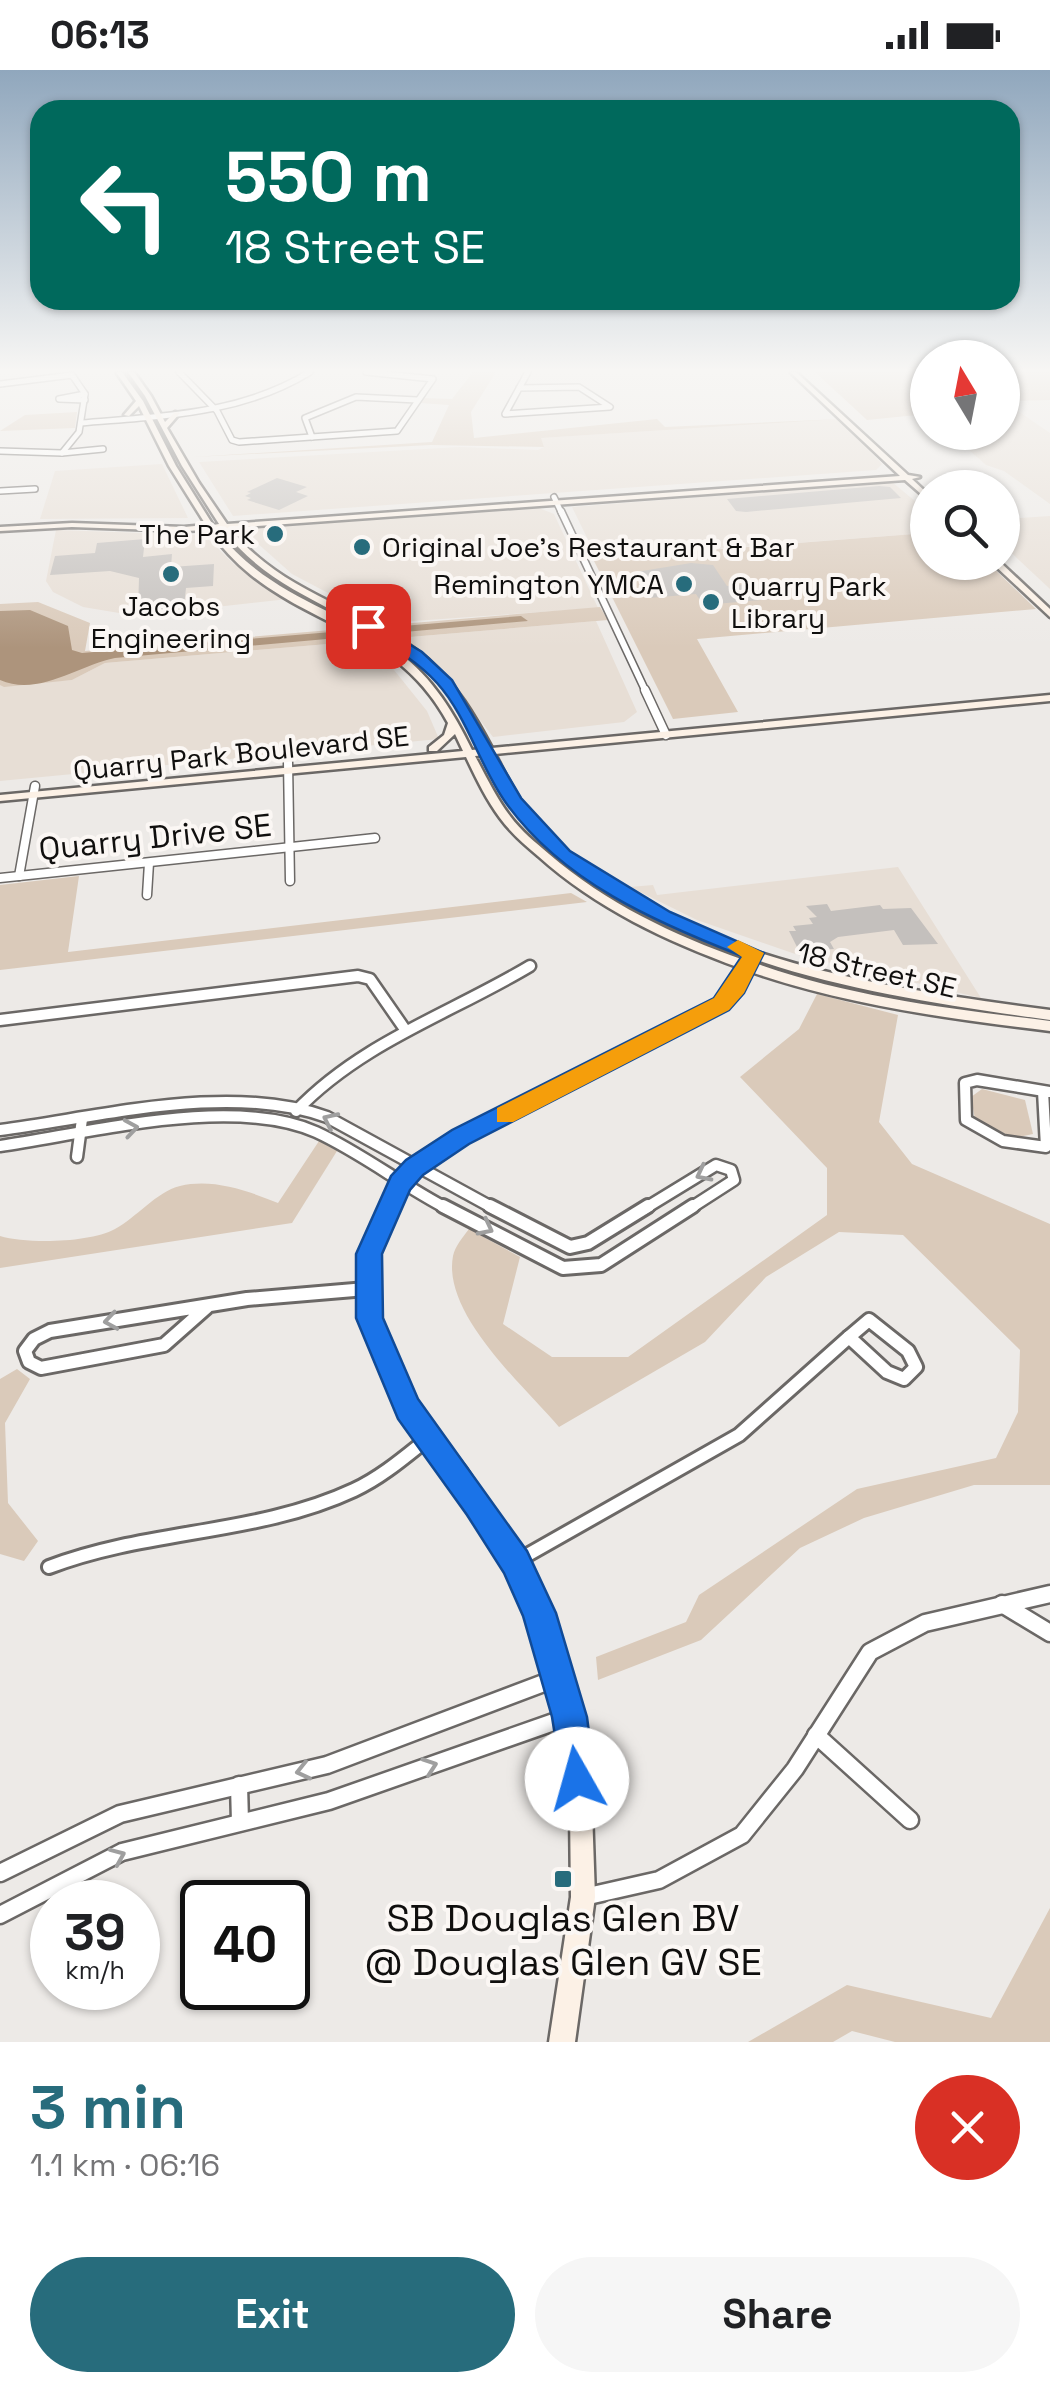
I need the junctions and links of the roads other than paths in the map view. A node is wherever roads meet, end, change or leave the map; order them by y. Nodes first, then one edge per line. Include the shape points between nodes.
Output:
1 (175, 464) edge
2 (187, 464) edge
3 (890, 464) joint
4 (897, 464) edge
5 (879, 474) junction
6 (908, 475) junction
7 (910, 477) edge
8 (34, 489) dead end
9 (0, 491) edge
10 (555, 500) junction
11 (199, 504) junction
12 (182, 524) junction
13 (212, 524) junction
14 (225, 524) junction
15 (253, 524) junction
16 (0, 528) edge
17 (236, 540) junction
18 (1020, 574) edge
19 (1015, 580) edge
20 (1050, 601) edge
21 (1050, 614) edge
22 (1050, 694) edge
23 (453, 723) junction
24 (664, 732) junction
25 (485, 748) junction
26 (433, 749) junction
27 (524, 749) junction
28 (466, 750) junction
29 (287, 766) junction
30 (499, 776) junction
31 (0, 790) edge
32 (34, 791) junction
33 (0, 798) edge
34 (374, 838) dead end
35 (290, 848) junction
36 (149, 862) junction
37 (19, 876) junction
38 (0, 878) edge
39 (290, 881) dead end
40 (146, 895) dead end
41 (751, 959) junction
42 (530, 966) dead end
43 (1050, 1015) edge
44 (0, 1020) edge
45 (1050, 1026) edge
46 (404, 1028) junction
47 (1047, 1092) edge
48 (299, 1107) junction
49 (82, 1119) junction
50 (287, 1122) junction
51 (0, 1130) edge
52 (80, 1136) junction
53 (0, 1146) edge
54 (77, 1157) dead end
55 (414, 1168) junction
56 (400, 1184) junction
57 (650, 1202) junction
58 (668, 1220) junction
59 (570, 1247) junction
60 (563, 1268) junction
61 (366, 1289) junction
62 (207, 1307) junction
63 (848, 1336) junction
64 (430, 1436) junction
65 (515, 1562) junction
66 (48, 1567) dead end
67 (1050, 1594) edge
68 (1001, 1603) junction
69 (1050, 1633) edge
70 (558, 1677) junction
71 (569, 1717) junction
72 (816, 1735) junction
73 (239, 1785) junction
74 (910, 1820) dead end
75 (240, 1822) junction
76 (0, 1873) edge
77 (583, 1897) junction
78 (0, 1915) edge
79 (562, 2042) edge

1 - 11 main road, 18 Street SE
2 - 14 main road, 18 Street SE
3 - 5 main road
3 - 6 main road
4 - 6 main road
5 - 6 main road
5 - 10 main road
6 - 7 main road
6 - 10 main road
8 - 9 street
10 - 14 main road
10 - 15 main road
10 - 24 street
11 - 12 main road via 194,518
11 - 13 main road, 18 Street SE
12 - 13 main road
12 - 16 main road via 86,521
13 - 14 main road
13 - 16 main road
13 - 23 main road, 18 Street SE via 255,574 405,662
14 - 15 main road
14 - 17 main road, 18 Street SE
15 - 17 main road
17 - 25 main road, 18 Street SE via 281,579 416,656 446,683
18 - 20 main road
19 - 21 main road
22 - 24 main road
23 - 26 main road
23 - 28 main road, 18 Street SE
24 - 25 main road
24 - 27 main road
25 - 27 main road
25 - 28 main road, Quarry Park Boulevard SE
25 - 30 main road, 18 Street SE
26 - 28 main road, Quarry Park Boulevard SE
26 - 29 main road, Quarry Park Boulevard SE
27 - 30 main road
28 - 29 main road, Quarry Park Boulevard SE
28 - 41 main road, 18 Street SE via 502,815 552,864 642,922
29 - 32 main road, Quarry Park Boulevard SE
29 - 35 street, Quarry Drive SE
30 - 41 main road, 18 Street SE via 539,832 590,875
31 - 32 main road, Quarry Park Boulevard SE
32 - 33 main road, Quarry Park Boulevard SE
32 - 37 street
34 - 35 street
35 - 36 street, Quarry Drive SE
35 - 39 street
36 - 37 street, Quarry Drive SE
36 - 40 street
37 - 38 street, Quarry Drive SE
41 - 43 main road, 18 Street SE via 914,995
41 - 45 main road, 18 Street SE via 927,1009
41 - 55 main road via 721,1004 460,1137
42 - 46 street
44 - 46 street via 358,976 370,979
46 - 48 street via 350,1061
47 - 47 street via 1046,1146 1032,1149 966,1120 966,1083
48 - 49 street via 218,1101
48 - 50 street
55 -> 48 street
49 - 51 street
49 - 52 street
52 -> 50 street via 220,1114
50 - 56 street
52 - 53 street
52 - 54 street
55 - 56 main road
55 - 59 street
56 -> 60 street
56 - 61 main road via 369,1254
57 - 58 street
58 -> 57 street via 734,1180 732,1170 716,1165
57 - 59 street
58 - 60 street via 601,1265
59 - 60 street
61 - 62 street
61 - 64 main road via 370,1318 408,1409
62 -> 62 street via 50,1330 25,1350 41,1368 164,1345
63 - 63 street via 887,1372 904,1379 916,1367 908,1351 869,1320
63 - 65 street via 739,1435
64 - 65 main road
64 - 66 street via 352,1491 292,1510 83,1551
65 - 70 main road
67 - 68 street
68 - 69 street
68 - 72 street via 925,1624 870,1652
70 - 71 main road
70 -> 73 street via 327,1765
75 -> 71 street via 329,1801
71 - 77 main road
72 - 74 street
72 - 77 street via 742,1835 659,1880
73 - 75 street
73 - 76 street via 120,1814
78 -> 75 street via 122,1852
77 - 79 main road

